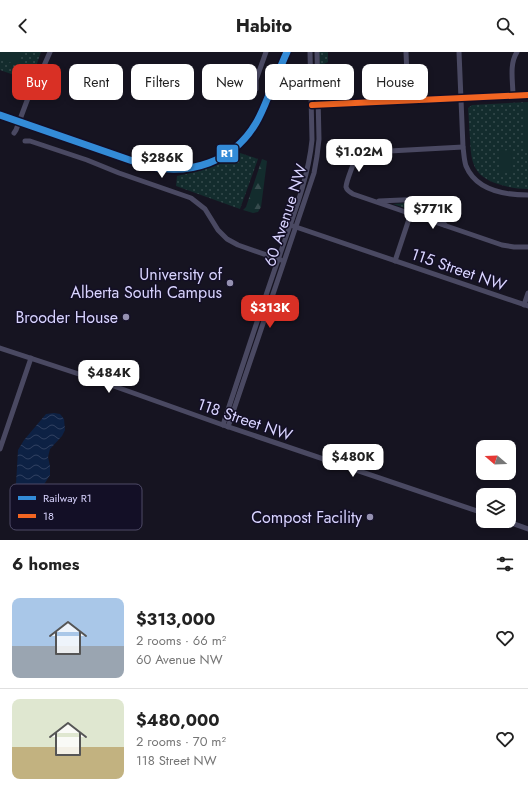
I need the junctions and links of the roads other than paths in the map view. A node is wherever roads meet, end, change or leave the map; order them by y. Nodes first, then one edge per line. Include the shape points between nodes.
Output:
1 (50, 52) edge
2 (266, 52) edge
3 (310, 52) edge
4 (317, 52) edge
5 (406, 52) edge
6 (459, 52) edge
7 (517, 52) edge
8 (406, 64) edge
9 (257, 77) edge
10 (528, 95) edge
11 (513, 96) junction
12 (461, 98) junction
13 (428, 99) edge
14 (408, 100) edge
15 (318, 104) junction
16 (312, 105) junction
17 (14, 133) dead end
18 (25, 141) dead end
19 (463, 148) junction
20 (528, 195) edge
21 (376, 201) junction
22 (411, 213) junction
23 (445, 225) junction
24 (293, 226) junction
25 (528, 247) edge
26 (281, 260) junction
27 (395, 261) junction
28 (528, 293) edge
29 (526, 305) edge
30 (0, 348) edge
31 (31, 358) junction
32 (225, 426) junction
33 (0, 449) edge
34 (476, 511) edge
35 (516, 525) edge
36 (528, 529) edge

1 - 17 street
2 - 9 street
3 - 16 street, 60 Avenue NW
4 - 15 street, 60 Avenue NW
5 - 8 street
6 - 12 street
7 - 11 street via 513,65
10 - 11 street
11 - 12 street
12 - 13 street
12 - 19 street
14 - 15 street
15 - 16 street
15 - 24 street, 60 Avenue NW via 319,139 316,164
16 - 24 street, 60 Avenue NW via 310,161
18 - 26 street via 68,153 191,198 207,212 227,239
19 - 20 street via 467,168 478,182 502,192
19 - 21 street via 358,154 347,182 347,189
21 - 22 street
21 - 23 street via 424,199 429,202
22 - 23 street
22 - 27 street
23 - 25 street via 502,245
24 - 26 street, 60 Avenue NW
24 - 27 street, 115 Street NW
26 - 32 street, 60 Avenue NW
27 - 29 street, 115 Street NW
28 - 29 street
30 - 31 street, 118 Street NW
31 - 32 street, 118 Street NW
31 - 33 street
32 - 34 street, 118 Street NW
35 - 36 street

